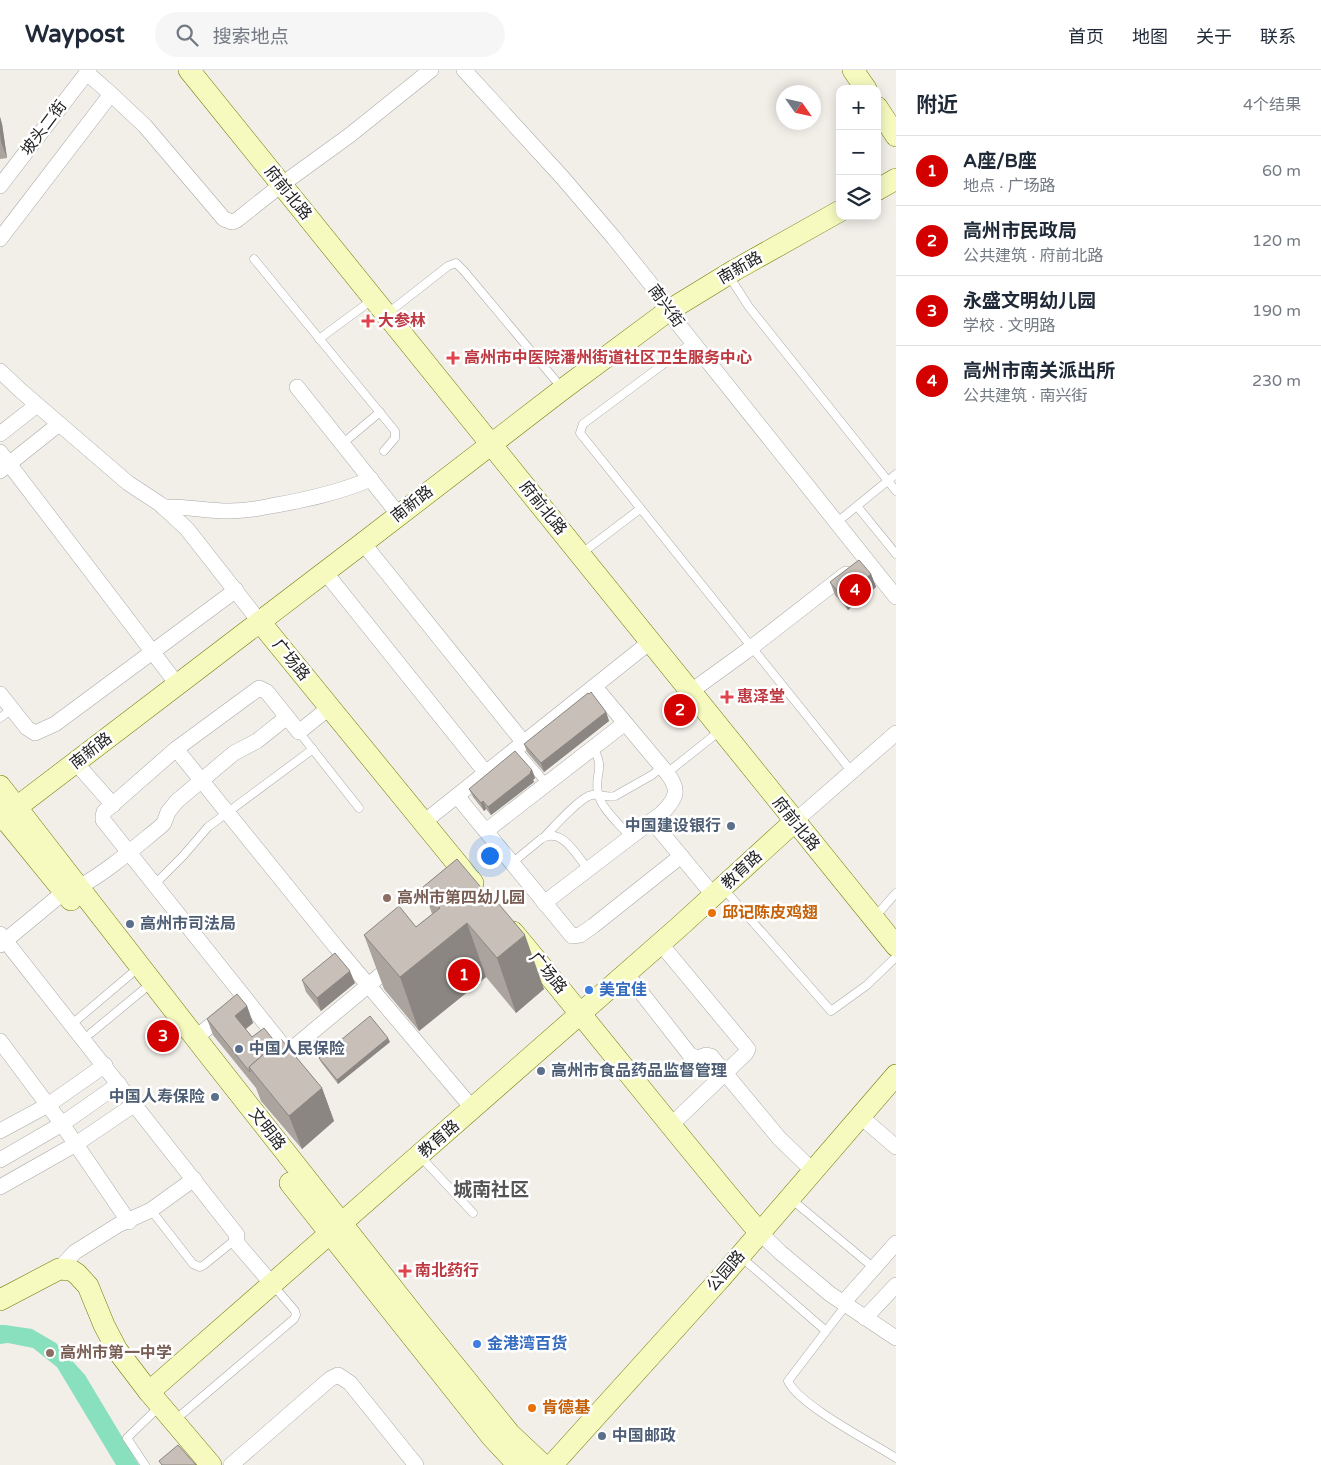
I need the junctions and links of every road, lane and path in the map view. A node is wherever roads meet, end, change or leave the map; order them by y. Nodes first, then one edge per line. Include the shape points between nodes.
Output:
1 (189, 70) edge
2 (431, 70) edge
3 (464, 70) edge
4 (853, 70) edge
5 (88, 71) edge
6 (863, 85) edge
7 (111, 94) junction
8 (881, 113) edge
9 (896, 136) edge
10 (896, 179) edge
11 (281, 185) junction
12 (0, 186) edge
13 (881, 188) edge
14 (836, 213) edge
15 (0, 239) edge
16 (254, 259) dead end
17 (728, 274) junction
18 (380, 307) junction
19 (668, 311) junction
20 (319, 339) junction
21 (693, 342) junction
22 (0, 371) edge
23 (297, 387) dead end
24 (562, 389) junction
25 (37, 405) junction
26 (380, 412) junction
27 (59, 424) junction
28 (0, 434) edge
29 (342, 444) junction
30 (491, 444) junction
31 (384, 451) dead end
32 (3, 463) edge
33 (896, 474) edge
34 (371, 480) junction
35 (888, 481) junction
36 (896, 491) edge
37 (858, 506) junction
38 (163, 507) junction
39 (640, 509) junction
40 (399, 515) junction
41 (836, 523) junction
42 (363, 543) junction
43 (896, 554) edge
44 (580, 555) junction
45 (865, 559) junction
46 (325, 572) junction
47 (236, 590) junction
48 (896, 597) edge
49 (260, 622) junction
50 (650, 642) junction
51 (752, 647) junction
52 (152, 652) junction
53 (178, 684) junction
54 (595, 687) junction
55 (690, 692) junction
56 (0, 694) edge
57 (330, 707) junction
58 (6, 714) edge
59 (287, 718) junction
60 (625, 722) junction
61 (721, 730) junction
62 (299, 732) junction
63 (896, 733) edge
64 (520, 746) junction
65 (593, 748) junction
66 (176, 749) junction
67 (313, 749) junction
68 (76, 762) junction
69 (665, 770) junction
70 (852, 772) junction
71 (486, 773) junction
72 (202, 780) junction
73 (546, 784) junction
74 (0, 786) edge
75 (457, 796) junction
76 (598, 796) junction
77 (113, 804) junction
78 (359, 808) dead end
79 (228, 813) junction
80 (5, 814) edge
81 (652, 821) junction
82 (424, 822) junction
83 (794, 822) junction
84 (486, 831) junction
85 (545, 836) junction
86 (630, 837) junction
87 (130, 852) junction
88 (681, 856) junction
89 (512, 863) junction
90 (588, 869) junction
91 (155, 884) junction
92 (71, 889) junction
93 (718, 892) junction
94 (896, 893) edge
95 (544, 902) junction
96 (874, 918) junction
97 (2, 940) edge
98 (660, 943) junction
99 (896, 946) edge
100 (406, 955) edge
101 (896, 957) edge
102 (626, 973) junction
103 (137, 982) junction
104 (368, 985) junction
105 (245, 997) junction
106 (581, 1013) junction
107 (72, 1024) junction
108 (91, 1033) dead end
109 (195, 1038) junction
110 (0, 1041) edge
111 (105, 1065) junction
112 (725, 1074) junction
113 (896, 1076) edge
114 (119, 1084) junction
115 (135, 1104) junction
116 (48, 1105) junction
117 (472, 1109) junction
118 (860, 1116) junction
119 (62, 1124) junction
120 (671, 1126) junction
121 (0, 1131) edge
122 (76, 1144) junction
123 (896, 1147) edge
124 (420, 1156) junction
125 (0, 1160) edge
126 (813, 1170) junction
127 (194, 1179) junction
128 (0, 1187) edge
129 (789, 1198) junction
130 (151, 1210) junction
131 (473, 1213) dead end
132 (128, 1222) junction
133 (336, 1229) junction
134 (759, 1232) junction
135 (236, 1240) junction
136 (896, 1243) edge
137 (739, 1256) junction
138 (874, 1268) junction
139 (59, 1269) junction
140 (273, 1284) junction
141 (896, 1285) edge
142 (0, 1300) edge
143 (845, 1304) junction
144 (865, 1318) junction
145 (826, 1331) junction
146 (896, 1338) edge
147 (161, 1406) junction
148 (896, 1458) edge
149 (145, 1465) edge
150 (211, 1465) edge
151 (231, 1465) edge
152 (416, 1465) edge
153 (518, 1465) edge
154 (543, 1465) edge
155 (552, 1465) edge

1 - 11 street, 府前北路
2 - 11 street
3 - 19 street, 南兴街 via 575,192 654,288
4 - 6 street
5 - 7 street
5 - 12 street, 坡头二街
7 - 11 street via 160,142 228,222 237,220
7 - 15 street
8 - 9 street
10 - 13 street
11 - 18 street, 府前北路
14 - 17 street, 南新路
16 - 20 lane
17 - 19 street, 南新路
17 - 35 lane via 749,307
18 - 20 lane
18 - 24 lane via 456,263
18 - 30 street, 府前北路
19 - 21 street, 南兴街
19 - 24 street, 南新路
20 - 26 lane
21 - 39 lane via 580,428 583,438
21 - 41 street, 南兴街
22 - 25 street
23 - 29 street
24 - 30 street, 南新路
25 - 27 street
25 - 28 street
26 - 29 lane
26 - 31 lane via 396,436
27 - 32 street
27 - 38 street via 128,483
29 - 34 street
30 - 40 street, 南新路
30 - 44 street, 府前北路
32 - 52 street
33 - 35 lane
34 - 38 street via 346,490 257,508 229,511
34 - 40 street
35 - 36 lane
35 - 37 lane
37 - 41 lane
37 - 43 lane
38 - 47 street via 187,529
39 - 44 lane
39 - 51 lane
40 - 42 street, 南新路
41 - 45 street, 南兴街
42 - 46 street, 南新路
42 - 64 street
44 - 50 street, 府前北路
45 - 48 street, 南兴街
45 - 51 street
46 - 49 street, 南新路
46 - 71 street
47 - 49 street
47 - 52 street
49 - 53 street, 南新路
49 - 57 street, 广场路
50 - 54 street
50 - 55 street, 府前北路
51 - 55 street
51 - 70 lane
52 - 53 street
52 - 58 street via 40,732 29,730
53 - 68 street, 南新路
54 - 60 street
54 - 64 street
55 - 61 street, 府前北路
56 - 58 street
57 - 62 street
57 - 82 street, 广场路 via 397,795
59 - 62 street
59 - 66 street via 267,692 260,688
59 - 72 street via 258,741 234,753
60 - 65 street
60 - 69 street
61 - 69 lane
61 - 83 street, 府前北路
62 - 67 lane
63 - 70 street, 教育路
64 - 71 street
64 - 73 lane
65 - 73 street
65 - 76 lane via 600,767
66 - 72 street
66 - 77 street
67 - 78 lane
67 - 79 lane
68 - 77 street
68 - 80 street, 南新路
69 - 76 lane via 615,796
69 - 81 street via 675,783 674,798
70 - 83 street, 教育路
71 - 75 street
72 - 79 street
72 - 87 street via 172,807 164,823
73 - 84 street
74 - 80 street, 文明路
75 - 82 street
75 - 84 street
76 - 85 lane via 592,795 580,802
76 - 86 lane
77 - 87 street via 103,814 104,820
79 - 91 lane via 202,833
79 - 104 street
80 - 92 street, 文明路
81 - 86 street
81 - 88 street
82 - 106 street, 广场路 via 485,902
83 - 93 street, 教育路
83 - 96 street, 府前北路
84 - 89 street
85 - 89 lane
85 - 90 lane via 556,835 565,840
86 - 90 street
87 - 91 street
87 - 92 street via 91,880
88 - 93 street
88 - 95 street via 576,936 568,934
89 - 95 street
90 - 95 street
91 - 105 street
92 - 97 street
92 - 103 street, 文明路
92 - 109 street, 文明路
93 - 98 street, 教育路
93 - 101 lane via 831,1011 867,985
94 - 96 lane
96 - 99 street, 府前北路
97 - 107 street
98 - 102 street, 教育路
98 - 112 street via 748,1049
100 - 104 street
102 - 106 street, 教育路
102 - 112 street via 690,1055 698,1058 709,1055
103 - 107 lane
103 - 108 lane
103 - 133 street, 文明路
104 - 105 street via 290,1055
104 - 117 street
105 - 109 street
106 - 117 street, 教育路
106 - 120 street, 广场路
107 - 111 street
109 - 133 street, 文明路 via 252,1101
110 - 116 street
111 - 114 street
111 - 116 street
112 - 120 street
112 - 126 street via 779,1138
113 - 118 street, 公园路
114 - 115 street
114 - 119 street
115 - 122 street
115 - 127 street
116 - 119 street
116 - 121 street
117 - 124 street, 教育路
118 - 123 street
118 - 126 street, 公园路
119 - 122 street
119 - 125 street
120 - 134 street, 广场路
122 - 128 street
122 - 132 street
124 - 131 lane
124 - 133 street, 教育路
126 - 129 street, 公园路
127 - 130 street
127 - 135 street via 237,1235
129 - 134 street, 公园路
129 - 138 lane
130 - 132 street
130 - 135 lane via 197,1266 204,1265
132 - 139 street via 75,1252
133 - 140 street, 教育路
133 - 153 street, 文明路 via 491,1436
133 - 154 street, 文明路 via 493,1415
134 - 137 street, 公园路
134 - 143 street
135 - 140 street
136 - 138 street
137 - 145 lane
137 - 155 street, 公园路
138 - 143 street
139 - 142 street
139 - 147 street via 71,1270 88,1286 117,1350
140 - 147 street, 教育路
140 - 147 lane via 295,1311 294,1319
141 - 144 street
143 - 144 street
143 - 145 lane
144 - 146 street
145 - 148 lane via 788,1378 788,1383 827,1415
147 - 149 lane via 127,1438
147 - 150 street
151 - 152 street via 330,1378 338,1375 350,1383

